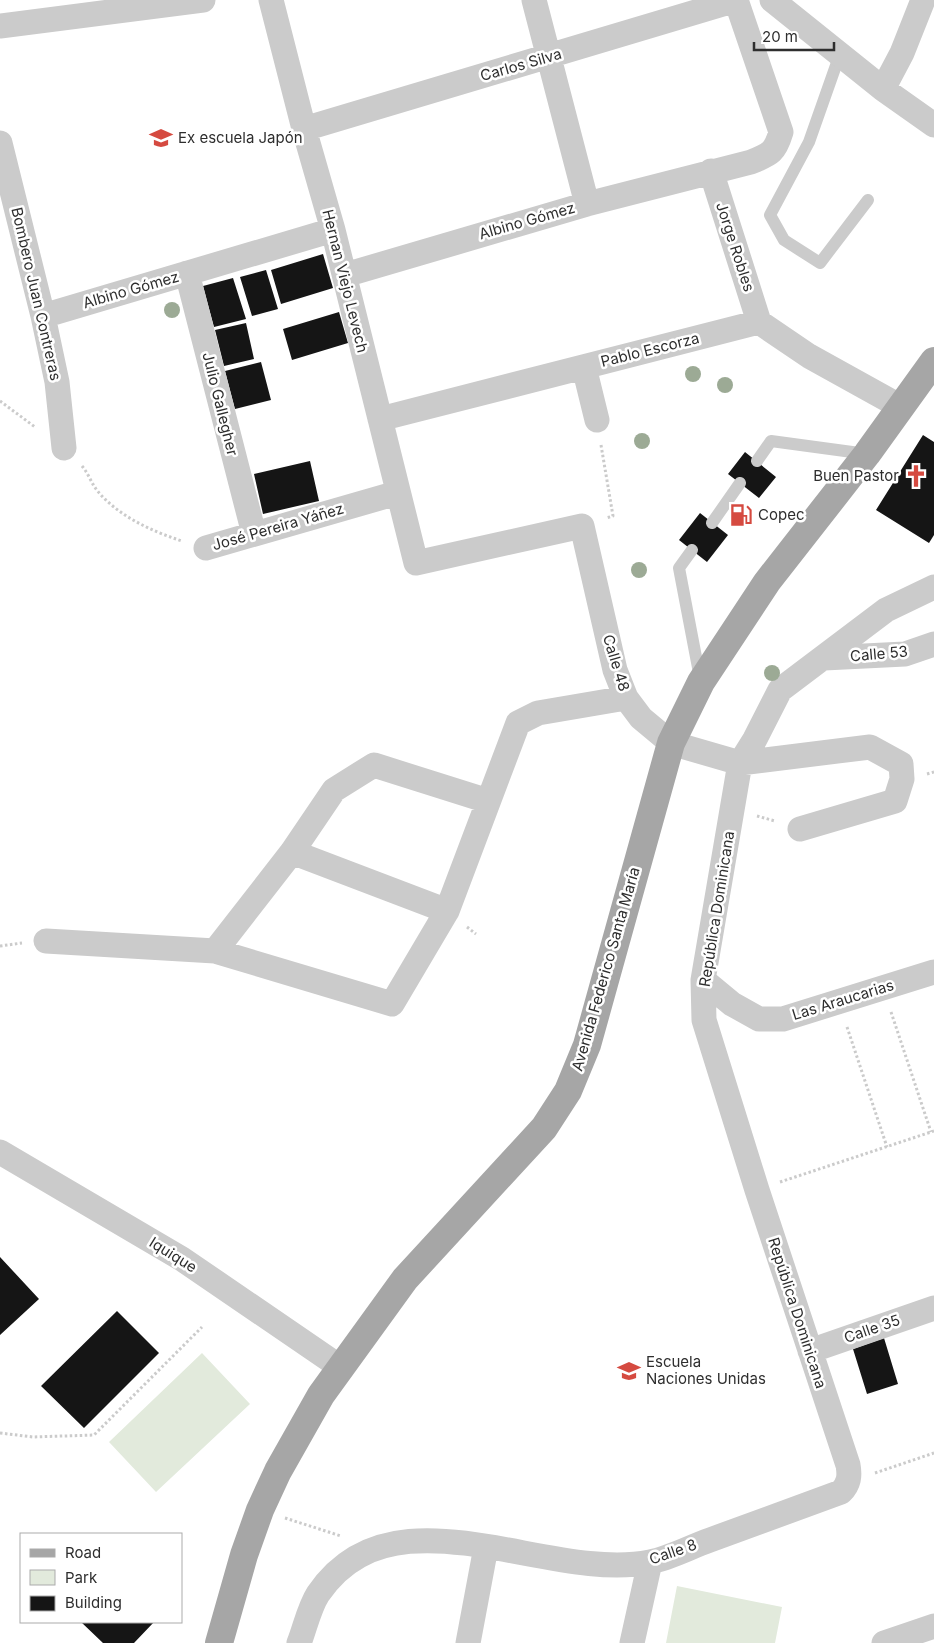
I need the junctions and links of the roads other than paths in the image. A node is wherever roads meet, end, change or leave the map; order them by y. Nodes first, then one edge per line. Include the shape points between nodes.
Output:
1 (203, 0) edge
2 (271, 0) edge
3 (534, 0) edge
4 (736, 0) edge
5 (772, 0) edge
6 (923, 0) edge
7 (0, 26) edge
8 (840, 54) junction
9 (550, 57) junction
10 (883, 89) junction
11 (934, 125) edge
12 (304, 129) junction
13 (0, 143) edge
14 (711, 171) junction
15 (868, 200) dead end
16 (587, 204) junction
17 (333, 230) junction
18 (187, 273) junction
19 (344, 275) junction
20 (43, 316) junction
21 (759, 322) junction
22 (934, 361) edge
23 (584, 367) junction
24 (901, 407) junction
25 (380, 419) junction
26 (597, 420) road end
27 (64, 448) road end
28 (867, 454) junction
29 (757, 461) dead end
30 (740, 484) dead end
31 (397, 493) junction
32 (712, 523) dead end
33 (582, 526) joint
34 (254, 534) junction
35 (206, 548) road end
36 (692, 550) dead end
37 (934, 587) edge
38 (934, 644) edge
39 (824, 658) junction
40 (701, 682) junction
41 (626, 698) junction
42 (671, 743) junction
43 (740, 763) junction
44 (488, 800) junction
45 (800, 829) road end
46 (292, 852) junction
47 (447, 911) junction
48 (46, 940) dead end
49 (215, 951) junction
50 (934, 972) edge
51 (703, 980) junction
52 (0, 1152) edge
53 (934, 1308) edge
54 (810, 1351) junction
55 (340, 1367) junction
56 (848, 1482) joint
57 (486, 1547) junction
58 (650, 1562) junction
59 (934, 1626) edge
60 (219, 1643) edge
61 (299, 1643) edge
62 (468, 1643) edge
63 (632, 1643) edge
64 (884, 1643) edge

1 - 7 street
2 - 12 street, Hernan Viejo Levech
3 - 9 street
4 - 9 street, Carlos Silva
4 - 14 street, Albino Gómez via 781,132 776,149 766,156
5 - 8 street
6 - 10 street via 902,53
8 - 10 street
8 - 15 lane via 809,142 770,215 784,240 820,263
9 - 12 street, Carlos Silva
9 - 16 street
10 - 11 street
12 - 17 street, Hernan Viejo Levech
13 - 20 street, Bombero Juan Contreras
14 - 16 street, Albino Gómez
14 - 21 street, Jorge Robles
16 - 19 street, Albino Gómez
17 - 18 street, Albino Gómez
17 - 19 street, Hernan Viejo Levech
18 - 20 street, Albino Gómez
18 - 34 street, Julio Gallegher
19 - 25 street, Hernan Viejo Levech
20 - 27 street, Bombero Juan Contreras
21 - 23 street, Pablo Escorza
21 - 24 street via 808,356
22 - 24 main road, Avenida Federico Santa María
23 - 25 street, Pablo Escorza
23 - 26 street
24 - 28 main road, Avenida Federico Santa María
25 - 31 street, Hernan Viejo Levech
28 - 29 lane via 771,441
28 - 40 main road, Avenida Federico Santa María via 767,582
30 - 32 lane
31 - 33 street, Hernan Viejo Levech via 416,563
31 - 34 street, José Pereira Yáñez
33 - 41 street, Calle 48 via 615,670
34 - 35 street, José Pereira Yáñez
36 - 40 lane via 679,568
37 - 39 street, República Dominicana via 886,610
38 - 39 street, Calle 53 via 905,654
39 - 43 street, República Dominicana via 780,690 756,740
40 - 42 main road, Avenida Federico Santa María
41 - 42 street, Calle 48 via 641,718
41 - 44 street via 538,712 518,723
42 - 43 street, Calle 48
42 - 55 main road, Avenida Federico Santa María via 587,1045 568,1091 544,1128 405,1279
43 - 45 street via 870,748 901,764 902,779 896,801
43 - 51 street, República Dominicana
44 - 46 street via 374,765 334,790
44 - 47 street
46 - 47 street
46 - 49 street
47 - 49 street via 392,1004
48 - 49 street
50 - 51 street, Las Araucarias via 783,1019 759,1019 732,1004
51 - 54 street, República Dominicana via 704,1020
52 - 55 street, Iquique via 182,1259
53 - 54 street, Calle 35
54 - 56 street, República Dominicana via 848,1465
55 - 60 main road, Avenida Federico Santa María via 299,1432 260,1510
56 - 58 street, Calle 8 via 841,1492
57 - 58 street, Calle 8 via 588,1564
57 - 61 street, Calle 8 via 444,1540 414,1540 380,1547 344,1565 318,1594
57 - 62 street
58 - 63 street
59 - 64 street

